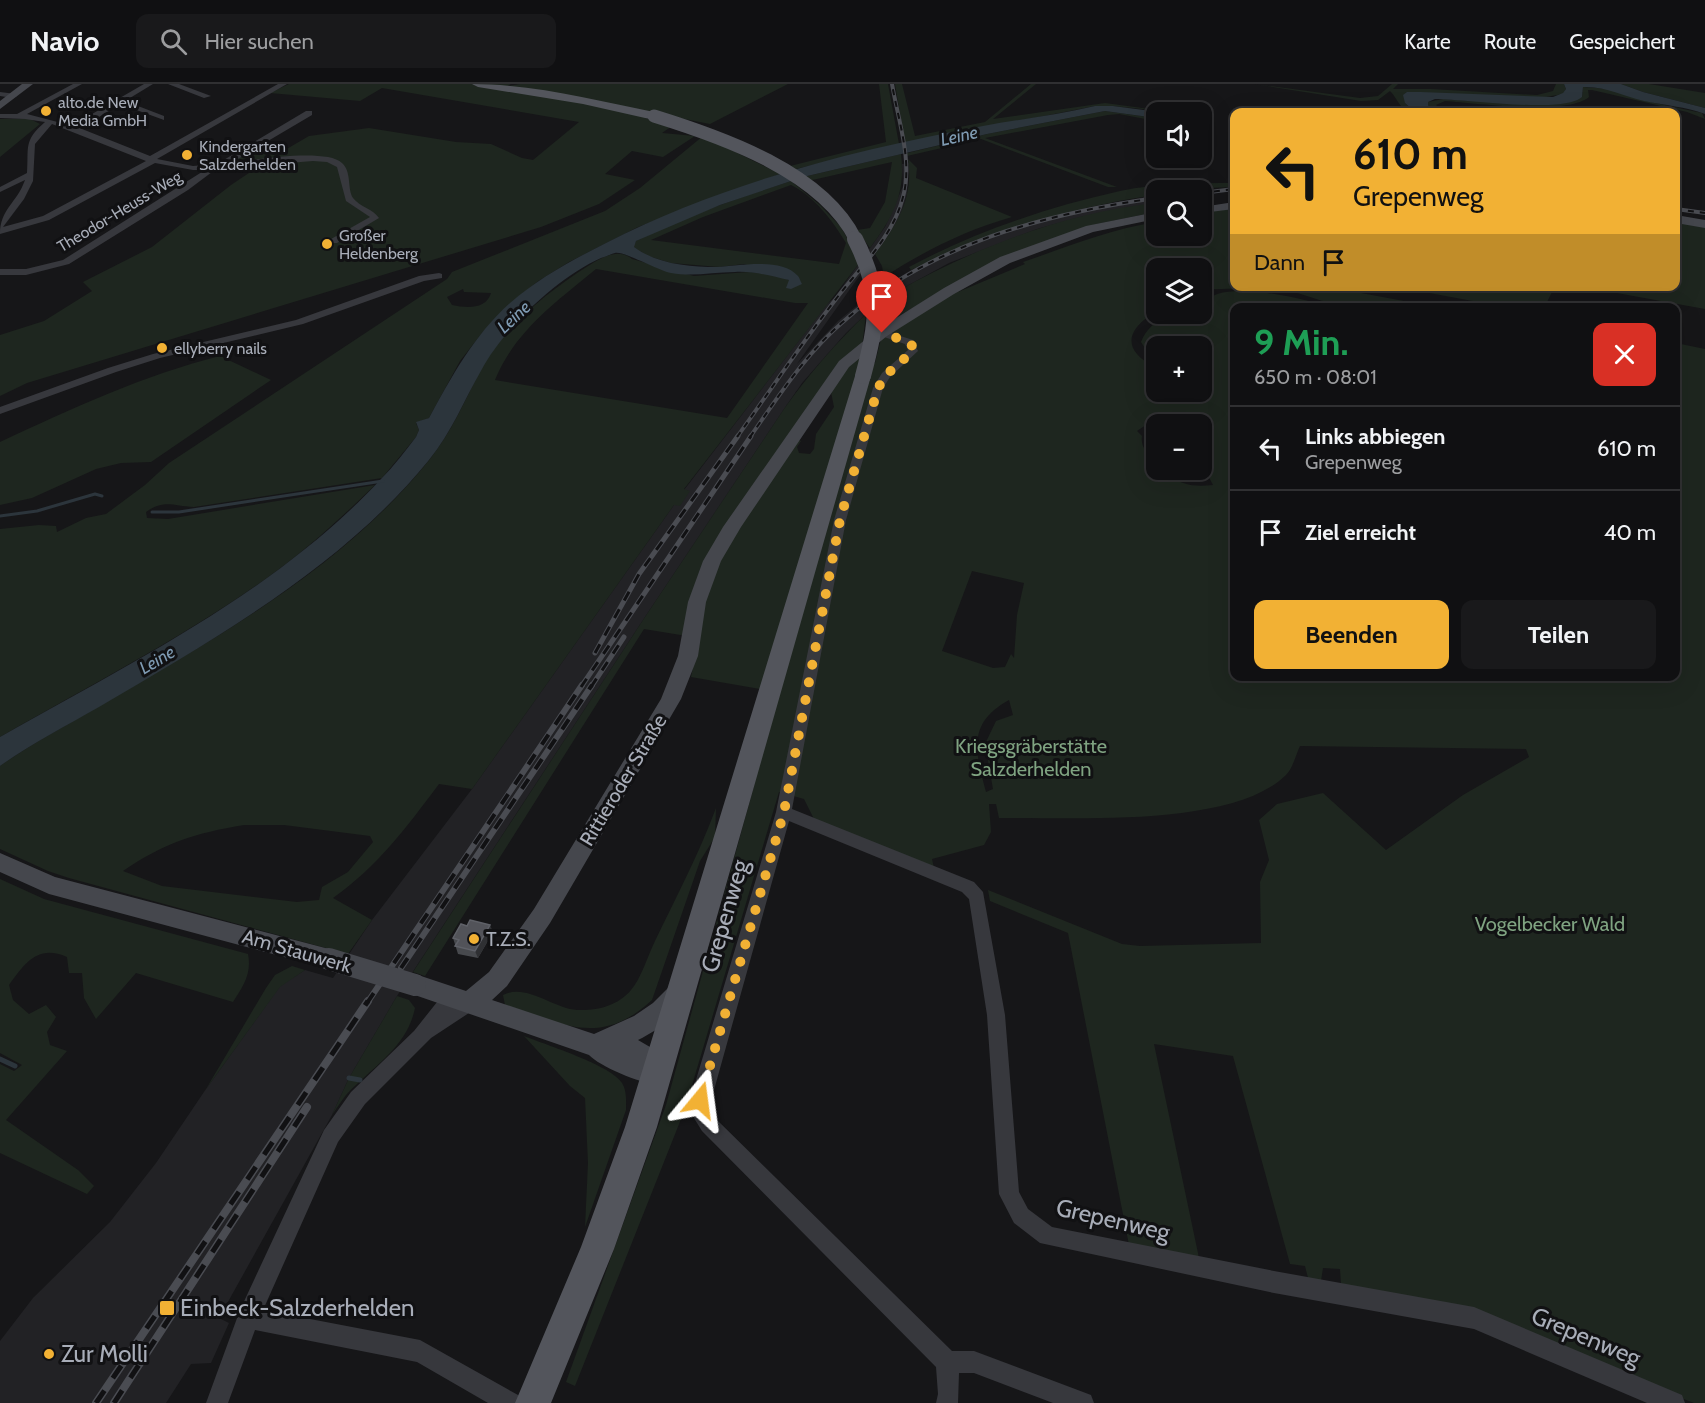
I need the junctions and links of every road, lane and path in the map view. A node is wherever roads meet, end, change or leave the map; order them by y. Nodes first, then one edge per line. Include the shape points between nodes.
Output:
1 (28, 84) edge
2 (78, 84) edge
3 (149, 84) edge
4 (172, 84) edge
5 (283, 84) edge
6 (478, 84) edge
7 (0, 94) edge
8 (13, 96) junction
9 (207, 96) dead end
10 (120, 102) junction
11 (0, 106) edge
12 (309, 113) dead end
13 (20, 115) junction
14 (0, 116) edge
15 (160, 118) dead end
16 (50, 122) junction
17 (69, 128) junction
18 (151, 160) junction
19 (215, 168) junction
20 (30, 174) junction
21 (0, 189) edge
22 (1230, 206) edge
23 (1212, 209) edge
24 (1146, 218) edge
25 (1680, 220) edge
26 (1705, 224) edge
27 (0, 226) edge
28 (0, 231) edge
29 (334, 241) dead end
30 (0, 272) edge
31 (439, 276) dead end
32 (882, 333) junction
33 (0, 411) edge
34 (784, 812) junction
35 (0, 862) edge
36 (684, 987) junction
37 (460, 1000) junction
38 (594, 1045) junction
39 (658, 1072) junction
40 (248, 1318) junction
41 (948, 1362) junction
42 (217, 1403) edge
43 (510, 1403) edge
44 (532, 1403) edge
45 (946, 1403) edge
46 (1083, 1403) edge
47 (1674, 1403) edge

1 - 8 street
2 - 13 street
3 - 10 street
4 - 9 street
5 - 18 street, Theodor-Heuss-Weg
6 - 36 main road, bridge via 654,116 766,159 808,186 844,222 864,253 876,295 874,333 863,376
7 - 8 street
8 - 11 street
10 - 15 street
10 - 17 street
12 - 19 street, Theodor-Heuss-Weg
13 - 14 street
13 - 16 street
16 - 17 street
16 - 20 street via 33,135
17 - 18 street
18 - 19 street
18 - 28 street, Theodor-Heuss-Weg via 46,219
19 - 29 street via 298,158 336,162 349,199 375,218
19 - 30 street, Theodor-Heuss-Weg via 66,262 26,272
20 - 21 street
20 - 27 street via 21,197
22 - 23 street
24 - 32 street, Rittieroder Straße via 1090,229 1005,260
25 - 26 street
31 - 33 street via 422,278 299,322 123,367
32 - 34 street, Grepenweg via 909,342 913,351 886,375 878,388 840,520
32 - 37 street, Rittieroder Straße via 852,356 824,390 722,544 697,602 688,656 671,699 542,916 498,979
34 - 41 street, Grepenweg via 699,1110 709,1125
34 - 47 street, Grepenweg via 968,887 977,897 996,1015 1009,1194 1021,1216 1047,1236 1474,1318
35 - 37 street, Am Stauwerk, bridge via 71,891 329,959
36 - 38 street via 667,1007 644,1024
36 - 39 main road
37 - 38 street, Am Stauwerk
37 - 40 street via 358,1098 331,1136
38 - 39 street, Am Stauwerk via 619,1061
39 - 44 main road via 613,1207
40 - 42 street
40 - 43 street via 420,1351
41 - 45 street
41 - 46 street via 974,1362

